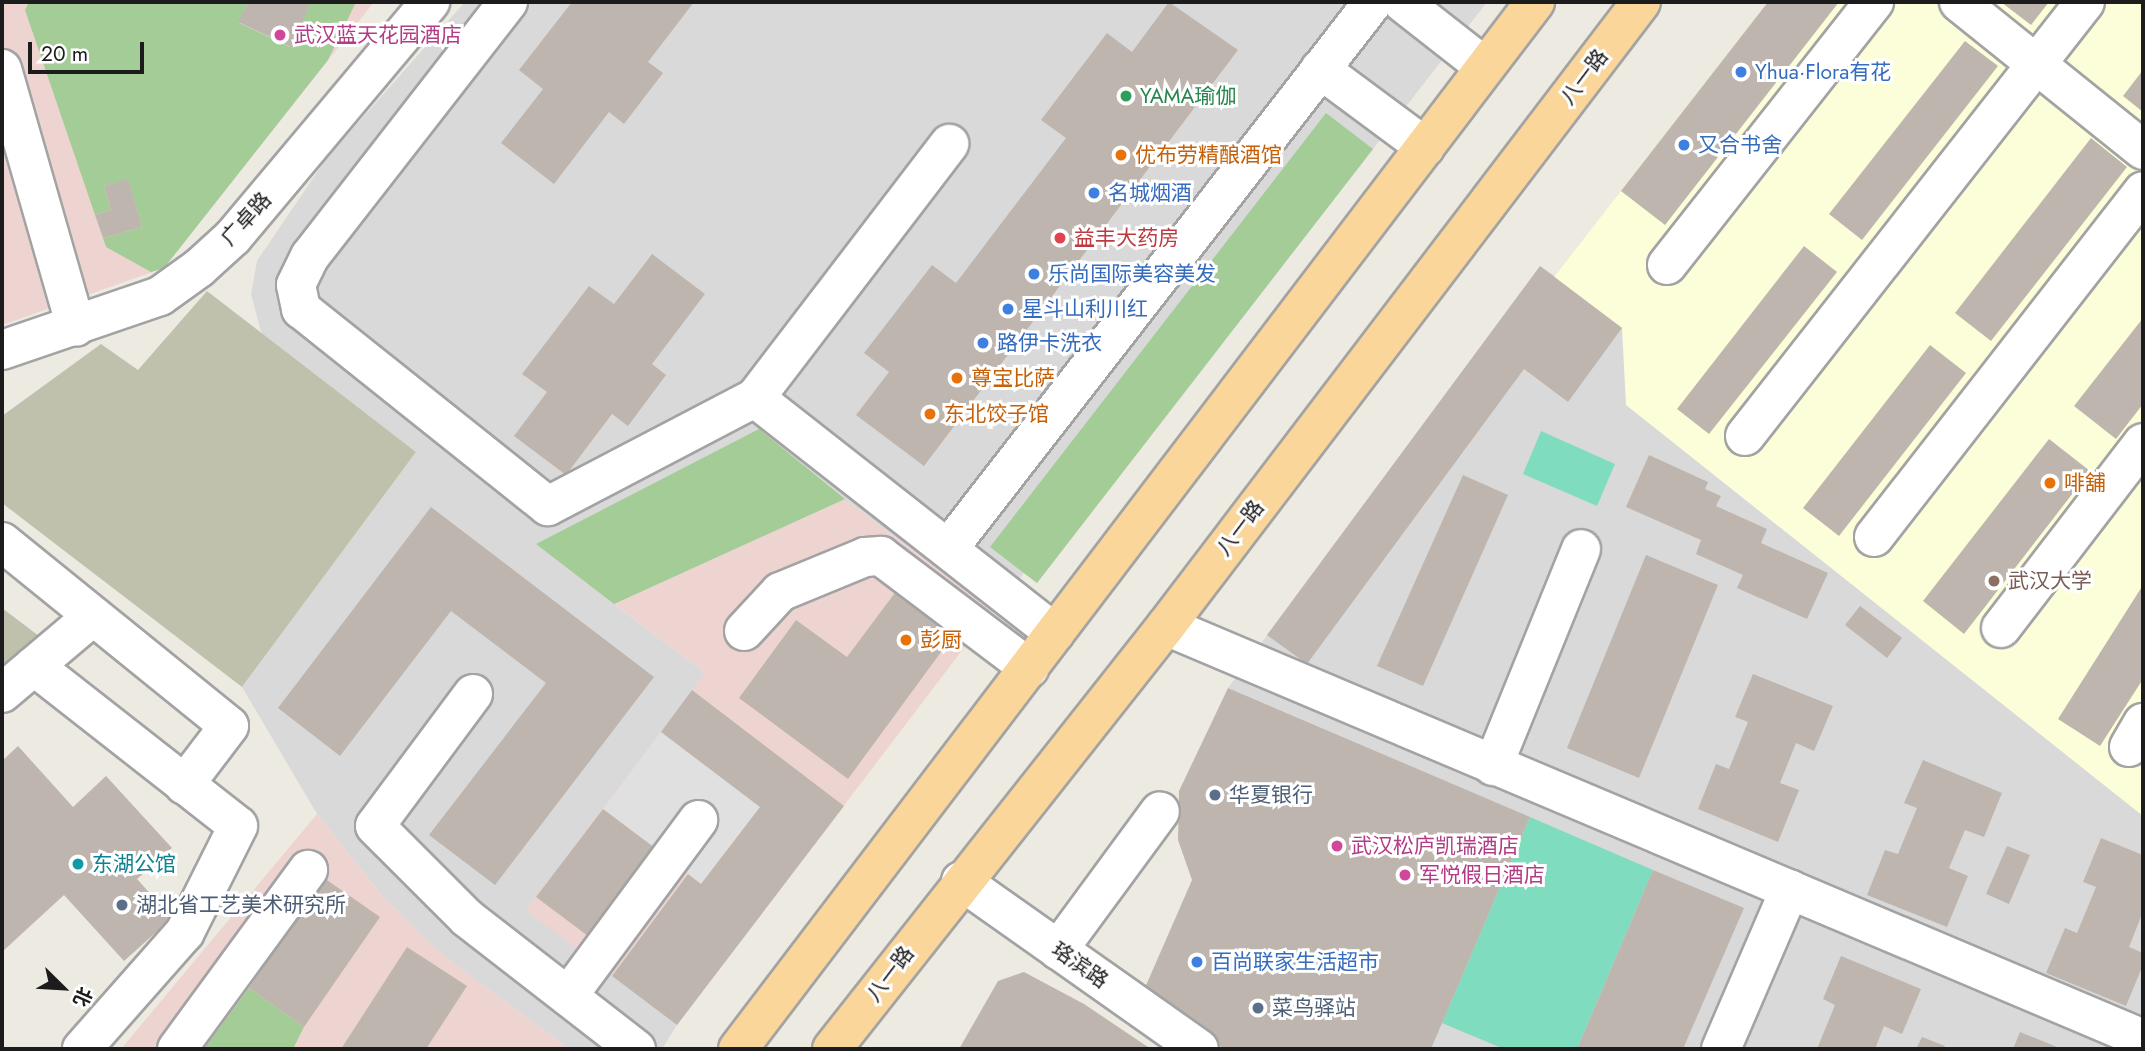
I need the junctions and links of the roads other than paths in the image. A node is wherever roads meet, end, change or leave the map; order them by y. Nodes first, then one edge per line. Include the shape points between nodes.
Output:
1 (430, 2) edge
2 (508, 2) edge
3 (1373, 2) edge
4 (1402, 2) edge
5 (1535, 2) edge
6 (1641, 2) edge
7 (1874, 2) edge
8 (1959, 2) edge
9 (2085, 2) edge
10 (2036, 64) junction
11 (1485, 67) junction
12 (2, 69) edge
13 (1321, 69) junction
14 (949, 144) dead end
15 (1425, 147) junction
16 (2143, 150) edge
17 (2143, 191) edge
18 (1667, 265) dead end
19 (76, 327) junction
20 (2, 350) edge
21 (755, 398) junction
22 (1745, 436) dead end
23 (2143, 443) edge
24 (1874, 537) dead end
25 (2, 542) edge
26 (948, 549) junction
27 (1581, 549) dead end
28 (93, 616) junction
29 (1166, 626) junction
30 (2001, 628) dead end
31 (744, 631) dead end
32 (1055, 633) junction
33 (34, 666) junction
34 (1028, 668) junction
35 (2, 693) edge
36 (473, 694) dead end
37 (1493, 766) junction
38 (184, 785) junction
39 (1160, 811) dead end
40 (698, 820) dead end
41 (308, 870) dead end
42 (961, 881) junction
43 (1790, 889) junction
44 (1058, 950) junction
45 (568, 996) junction
46 (2143, 1039) edge
47 (82, 1049) edge
48 (177, 1049) edge
49 (636, 1049) edge
50 (738, 1049) edge
51 (832, 1049) edge
52 (1199, 1049) edge
53 (1721, 1049) edge

1 - 19 street, 广卓路 via 233,237 160,296
2 - 21 street via 310,256 296,285 301,309 548,506
3 - 13 street
4 - 11 street
5 - 11 main road
6 - 29 main road, 八一路
7 - 18 street
8 - 10 street
9 - 10 street
10 - 16 street
10 - 22 street
11 - 15 main road
12 - 19 street
13 - 15 street
13 - 26 street
14 - 21 street
15 - 32 main road
17 - 24 street
19 - 20 street, 广卓路
21 - 26 street
23 - 30 street
25 - 28 street
26 - 32 street
27 - 37 street
28 - 33 street
28 - 38 street via 229,726
29 - 37 street
29 - 42 main road, 八一路
31 - 34 street via 780,592 866,557 881,556
32 - 34 main road
33 - 35 street
33 - 38 street
34 - 50 main road
36 - 45 street via 375,826 467,919
37 - 43 street
38 - 47 street via 238,826 186,932
39 - 44 street
40 - 45 street
41 - 48 street
42 - 44 street, 珞滨路
42 - 51 main road, 八一路
43 - 46 street
43 - 53 street
44 - 52 street, 珞滨路
45 - 49 street

